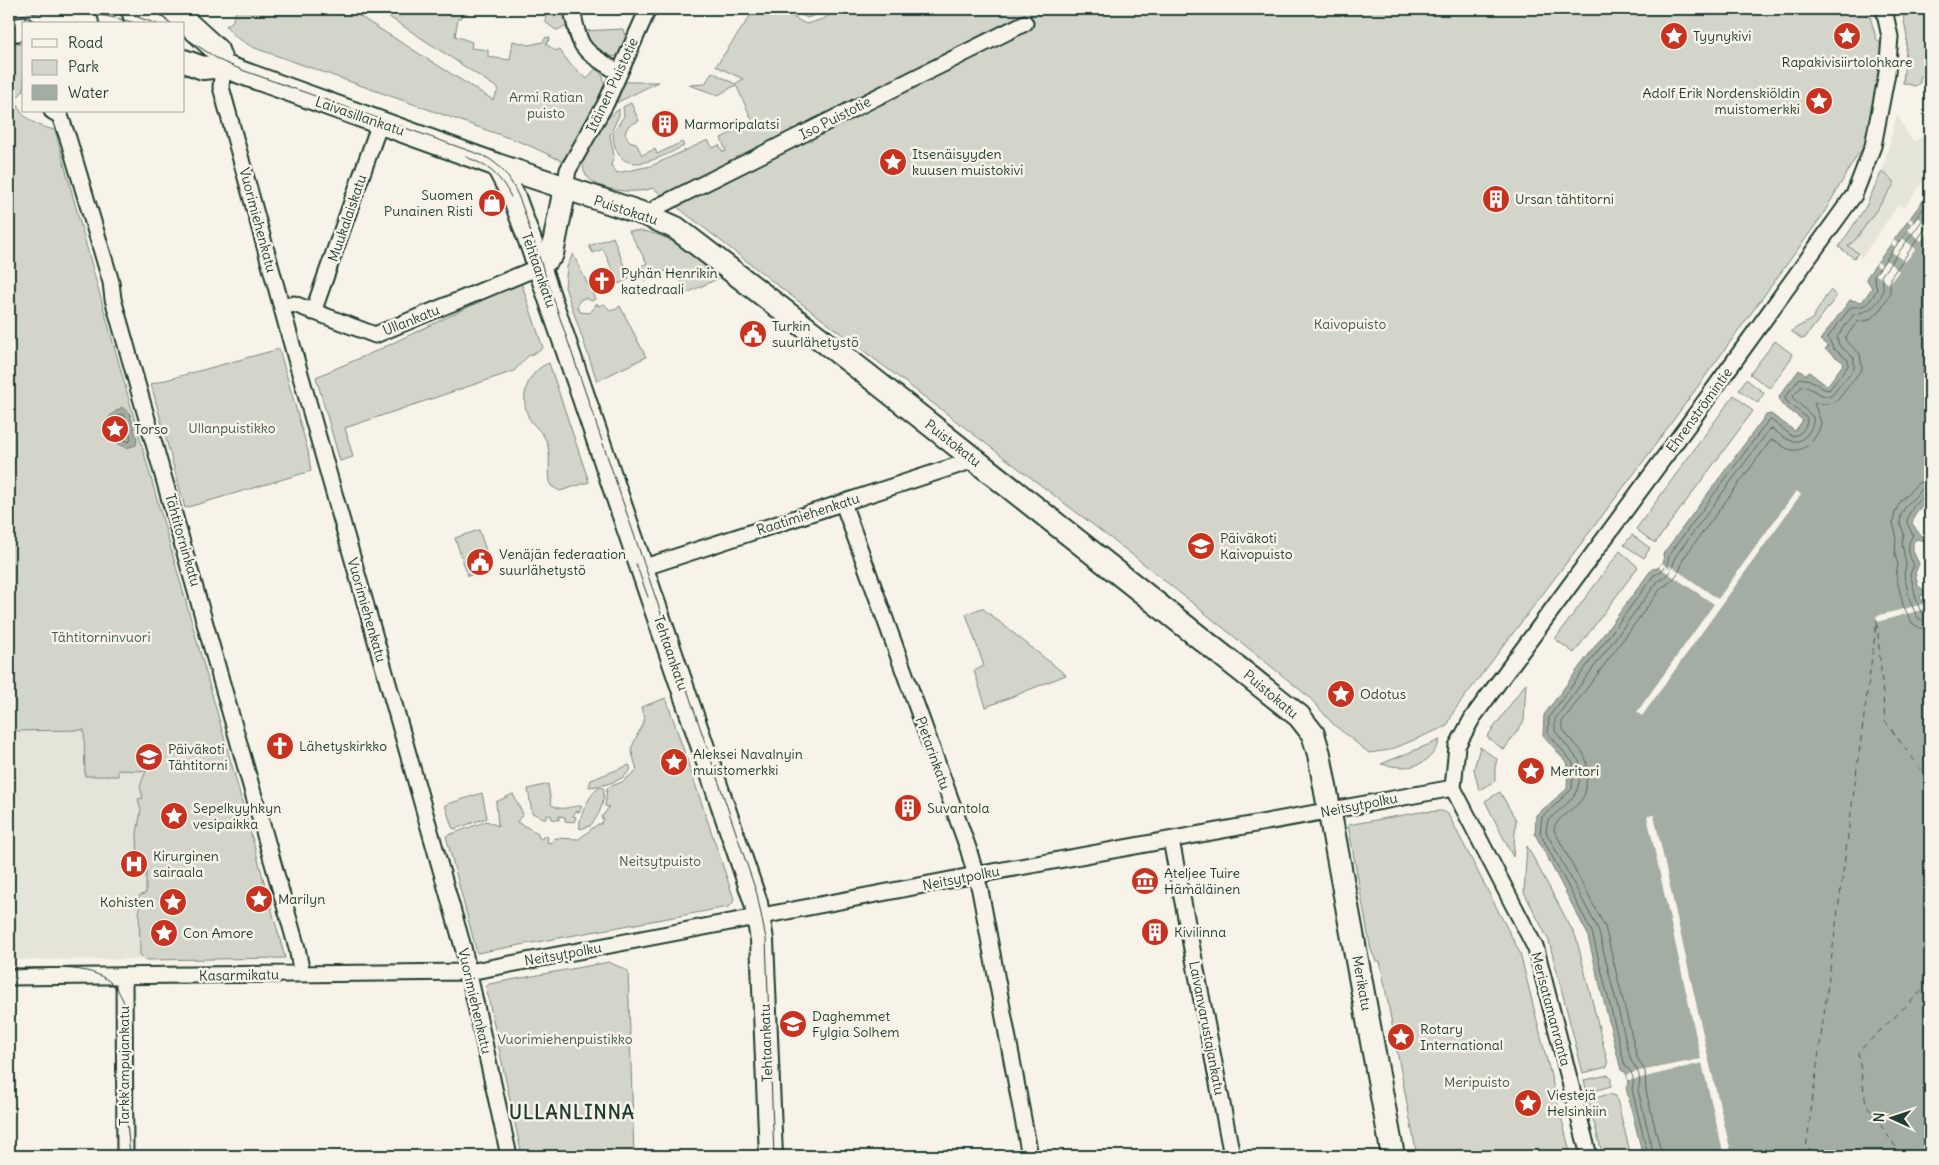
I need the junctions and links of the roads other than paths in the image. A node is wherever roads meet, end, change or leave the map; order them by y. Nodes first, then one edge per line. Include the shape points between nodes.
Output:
1 (108, 9) edge
2 (172, 9) edge
3 (572, 9) edge
4 (648, 9) edge
5 (1884, 9) edge
6 (111, 22) edge
7 (168, 22) edge
8 (1025, 23) dead end
9 (22, 29) edge
10 (9, 30) edge
11 (185, 61) edge
12 (223, 66) junction
13 (619, 73) junction
14 (54, 112) edge
15 (380, 123) junction
16 (497, 165) junction
17 (565, 188) junction
18 (647, 216) junction
19 (539, 267) junction
20 (282, 307) junction
21 (313, 312) junction
22 (974, 460) junction
23 (843, 503) junction
24 (642, 568) junction
25 (1453, 788) junction
26 (1331, 810) junction
27 (1171, 840) junction
28 (976, 875) junction
29 (759, 918) junction
30 (468, 972) junction
31 (302, 974) junction
32 (124, 976) junction
33 (9, 977) edge
34 (125, 1156) edge
35 (509, 1156) edge
36 (771, 1156) edge
37 (1030, 1156) edge
38 (1232, 1156) edge
39 (1393, 1156) edge
40 (1588, 1156) edge

1 - 6 street
2 - 7 street
2 - 12 street via 216,50
3 - 13 street via 579,42 586,51
4 - 13 street, Itäinen Puistotie
5 - 25 street, Ehrenströmintie via 1890,37 1887,73 1873,146 1854,195 1473,717 1457,746
8 - 18 street, Iso Puistotie via 659,206
9 - 10 street
11 - 12 street, Laivasillankatu via 203,68
12 - 15 street, Laivasillankatu
12 - 20 street, Vuorimiehenkatu via 221,87
13 - 17 street, Itäinen Puistotie via 568,170
14 - 31 street, Tähtitorninkatu via 60,116 68,138 111,282 113,299 234,720
15 - 16 street, Laivasillankatu
15 - 21 street, Muukalaiskatu
16 - 17 street, Puistokatu
16 - 19 street, Tehtaankatu via 514,197
17 - 18 street, Puistokatu
17 - 19 street via 552,254
18 - 22 street, Puistokatu via 676,228
19 - 21 street, Ullankatu via 375,335
19 - 24 street, Tehtaankatu
20 - 21 street, Ullankatu via 294,304
20 - 30 street, Vuorimiehenkatu
22 - 23 street, Raatimiehenkatu
22 - 26 street, Puistokatu via 1300,716 1315,740
23 - 24 street, Raatimiehenkatu
23 - 28 street, Pietarinkatu
24 - 29 street, Tehtaankatu
25 - 26 street, Neitsytpolku
25 - 40 street, Merisatamanranta via 1536,949
26 - 27 street, Neitsytpolku
26 - 39 street, Merikatu
27 - 28 street, Neitsytpolku
27 - 38 street, Laivanvarustajankatu
28 - 29 street, Neitsytpolku
28 - 37 street, Pietarinkatu
29 - 30 street, Neitsytpolku
29 - 36 street, Tehtaankatu
30 - 31 street, Kasarmikatu
30 - 35 street, Vuorimiehenkatu
31 - 32 street, Kasarmikatu
32 - 33 street, Kasarmikatu
32 - 34 street, Tarkk'ampujankatu

